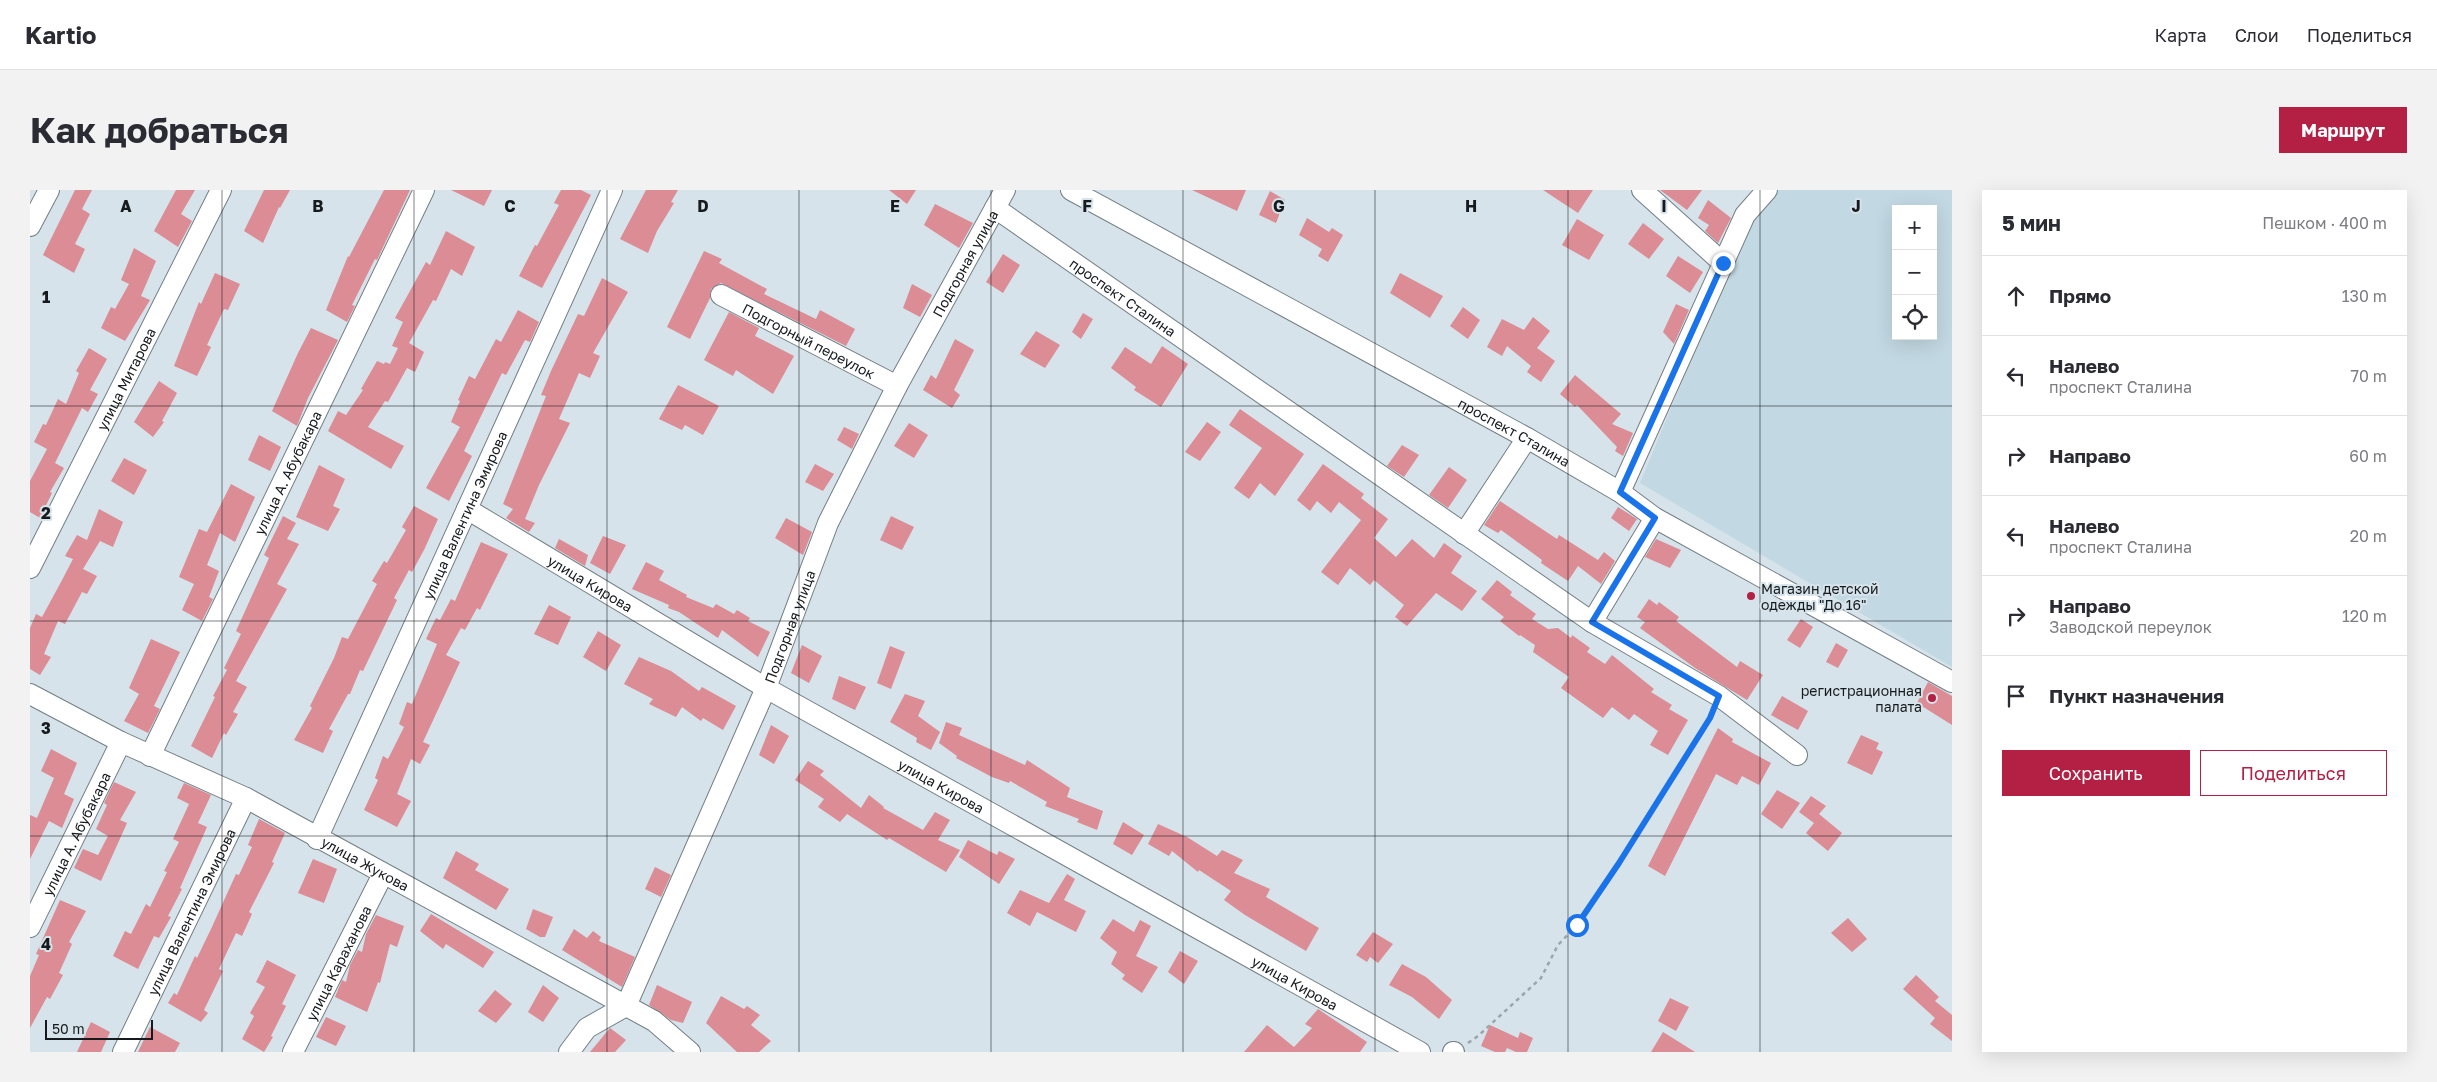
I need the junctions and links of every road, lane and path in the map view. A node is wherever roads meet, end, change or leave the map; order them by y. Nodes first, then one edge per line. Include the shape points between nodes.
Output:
1 (49, 190) edge
2 (221, 190) edge
3 (424, 190) edge
4 (612, 190) edge
5 (1005, 190) edge
6 (1072, 190) edge
7 (1642, 190) edge
8 (1767, 190) edge
9 (995, 208) junction
10 (30, 226) edge
11 (1723, 263) junction
12 (721, 295) dead end
13 (897, 386) junction
14 (1527, 438) junction
15 (1620, 492) junction
16 (467, 509) junction
17 (1655, 518) junction
18 (1464, 534) junction
19 (30, 568) edge
20 (1592, 622) junction
21 (1952, 682) edge
22 (766, 688) junction
23 (30, 694) edge
24 (1719, 696) junction
25 (121, 742) junction
26 (1798, 755) dead end
27 (150, 756) junction
28 (246, 798) junction
29 (317, 839) junction
30 (383, 874) junction
31 (30, 927) edge
32 (626, 1006) junction
33 (123, 1052) edge
34 (293, 1052) edge
35 (570, 1052) edge
36 (690, 1052) edge
37 (1420, 1052) edge
38 (1454, 1052) edge

1 - 10 street
2 - 19 street, улица Митарова
3 - 27 street, улица А. Абубакара
4 - 16 street, улица Валентина Эмирова
5 - 9 street, Подгорная улица
6 - 14 street, проспект Сталина
7 - 11 street
8 - 11 street via 1745,215
9 - 13 street, Подгорная улица
9 - 18 street, проспект Сталина
11 - 15 street
12 - 13 street, Подгорный переулок
13 - 22 street, Подгорная улица via 828,522
14 - 15 street, проспект Сталина
14 - 18 street
15 - 17 street, проспект Сталина
16 - 22 street, улица Кирова
16 - 29 street, улица Валентина Эмирова
17 - 20 street
17 - 21 street, проспект Сталина
18 - 20 street, проспект Сталина
20 - 24 street, проспект Сталина
22 - 32 street, Подгорная улица
22 - 37 street, улица Кирова
23 - 25 street, улица Жукова
24 - 26 street, проспект Сталина
24 - 38 path via 1710,718 1619,863 1577,925 1558,945 1541,978 1478,1036
25 - 27 street, улица Жукова
25 - 31 street, улица А. Абубакара
27 - 28 street, улица Жукова
28 - 29 street, улица Жукова
28 - 33 street, улица Валентина Эмирова
29 - 30 street, улица Жукова
30 - 32 street, улица Жукова
30 - 34 street, улица Караханова
32 - 35 street via 587,1028
32 - 36 street, улица Жукова via 654,1021

